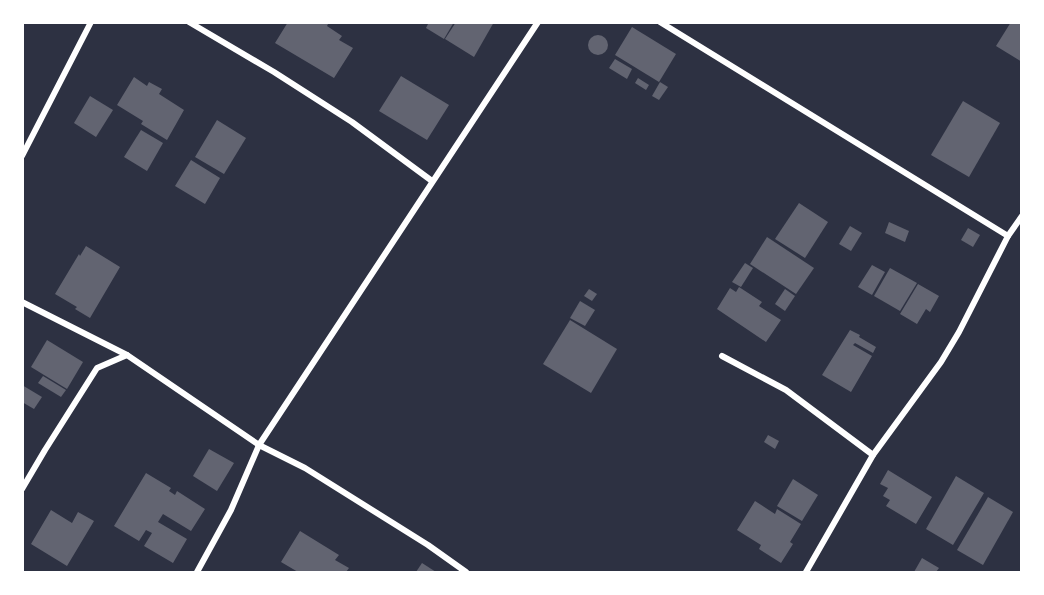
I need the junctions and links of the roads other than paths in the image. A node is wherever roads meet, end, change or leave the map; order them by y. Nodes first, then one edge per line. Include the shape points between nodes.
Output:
1 (91, 22) edge
2 (189, 22) edge
3 (538, 22) edge
4 (660, 22) edge
5 (22, 156) edge
6 (432, 181) junction
7 (1022, 216) edge
8 (1008, 236) junction
9 (22, 302) edge
10 (127, 355) junction
11 (722, 356) dead end
12 (259, 445) junction
13 (873, 455) junction
14 (22, 489) edge
15 (197, 573) edge
16 (466, 573) edge
17 (806, 573) edge

1 - 5 street
2 - 6 street via 352,122
3 - 6 street
4 - 8 street
6 - 12 street
7 - 8 street
8 - 13 street via 941,362
9 - 10 street
10 - 12 street
10 - 14 street via 97,368
11 - 13 street via 786,390
12 - 15 street via 231,510
12 - 16 street via 305,468
13 - 17 street

